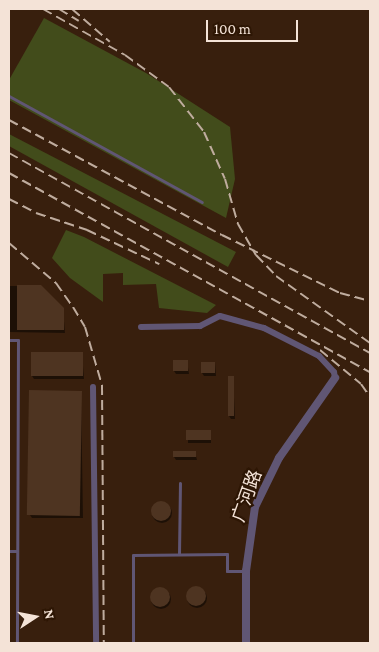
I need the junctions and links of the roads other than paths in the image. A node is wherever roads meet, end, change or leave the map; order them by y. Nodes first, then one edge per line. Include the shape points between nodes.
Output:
1 (9, 96) edge
2 (202, 202) dead end
3 (141, 327) dead end
4 (9, 340) edge
5 (334, 378) joint
6 (93, 387) dead end
7 (180, 483) dead end
8 (9, 551) edge
9 (17, 551) junction
10 (179, 554) junction
11 (246, 571) junction
12 (17, 643) edge
13 (96, 643) edge
14 (133, 643) edge
15 (246, 643) edge

1 - 2 lane
3 - 5 street via 200,326 220,316 264,328 319,356 334,372
4 - 9 lane via 18,340
5 - 11 street, 广河路 via 279,458 262,490 251,522
6 - 13 street
7 - 10 lane
8 - 9 lane
9 - 12 lane
10 - 11 lane via 227,554 227,571
10 - 14 lane via 133,555
11 - 15 street, 广河路

